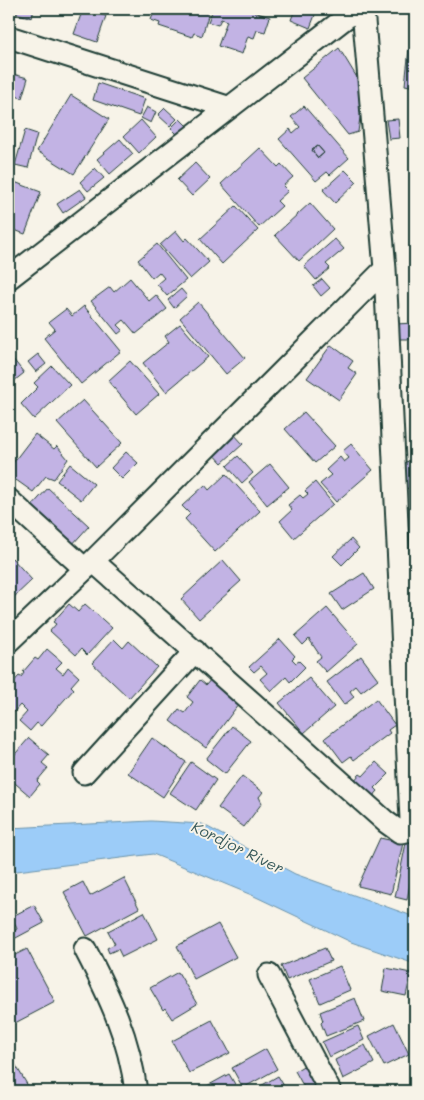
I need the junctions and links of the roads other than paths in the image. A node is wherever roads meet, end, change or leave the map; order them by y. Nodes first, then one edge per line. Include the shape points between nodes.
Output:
1 (357, 9) edge
2 (363, 9) edge
3 (9, 37) edge
4 (227, 107) junction
5 (385, 270) junction
6 (9, 278) edge
7 (9, 500) edge
8 (89, 565) junction
9 (9, 641) edge
10 (195, 651) junction
11 (84, 773) dead end
12 (85, 949) dead end
13 (269, 975) dead end
14 (136, 1091) edge
15 (330, 1091) edge

1 - 4 street
2 - 5 street
3 - 4 street
4 - 6 street
5 - 8 street
5 - 10 street via 413,830 400,832 386,822
7 - 8 street
8 - 9 street
8 - 10 street
10 - 11 street
12 - 14 street via 110,998 131,1057
13 - 15 street

